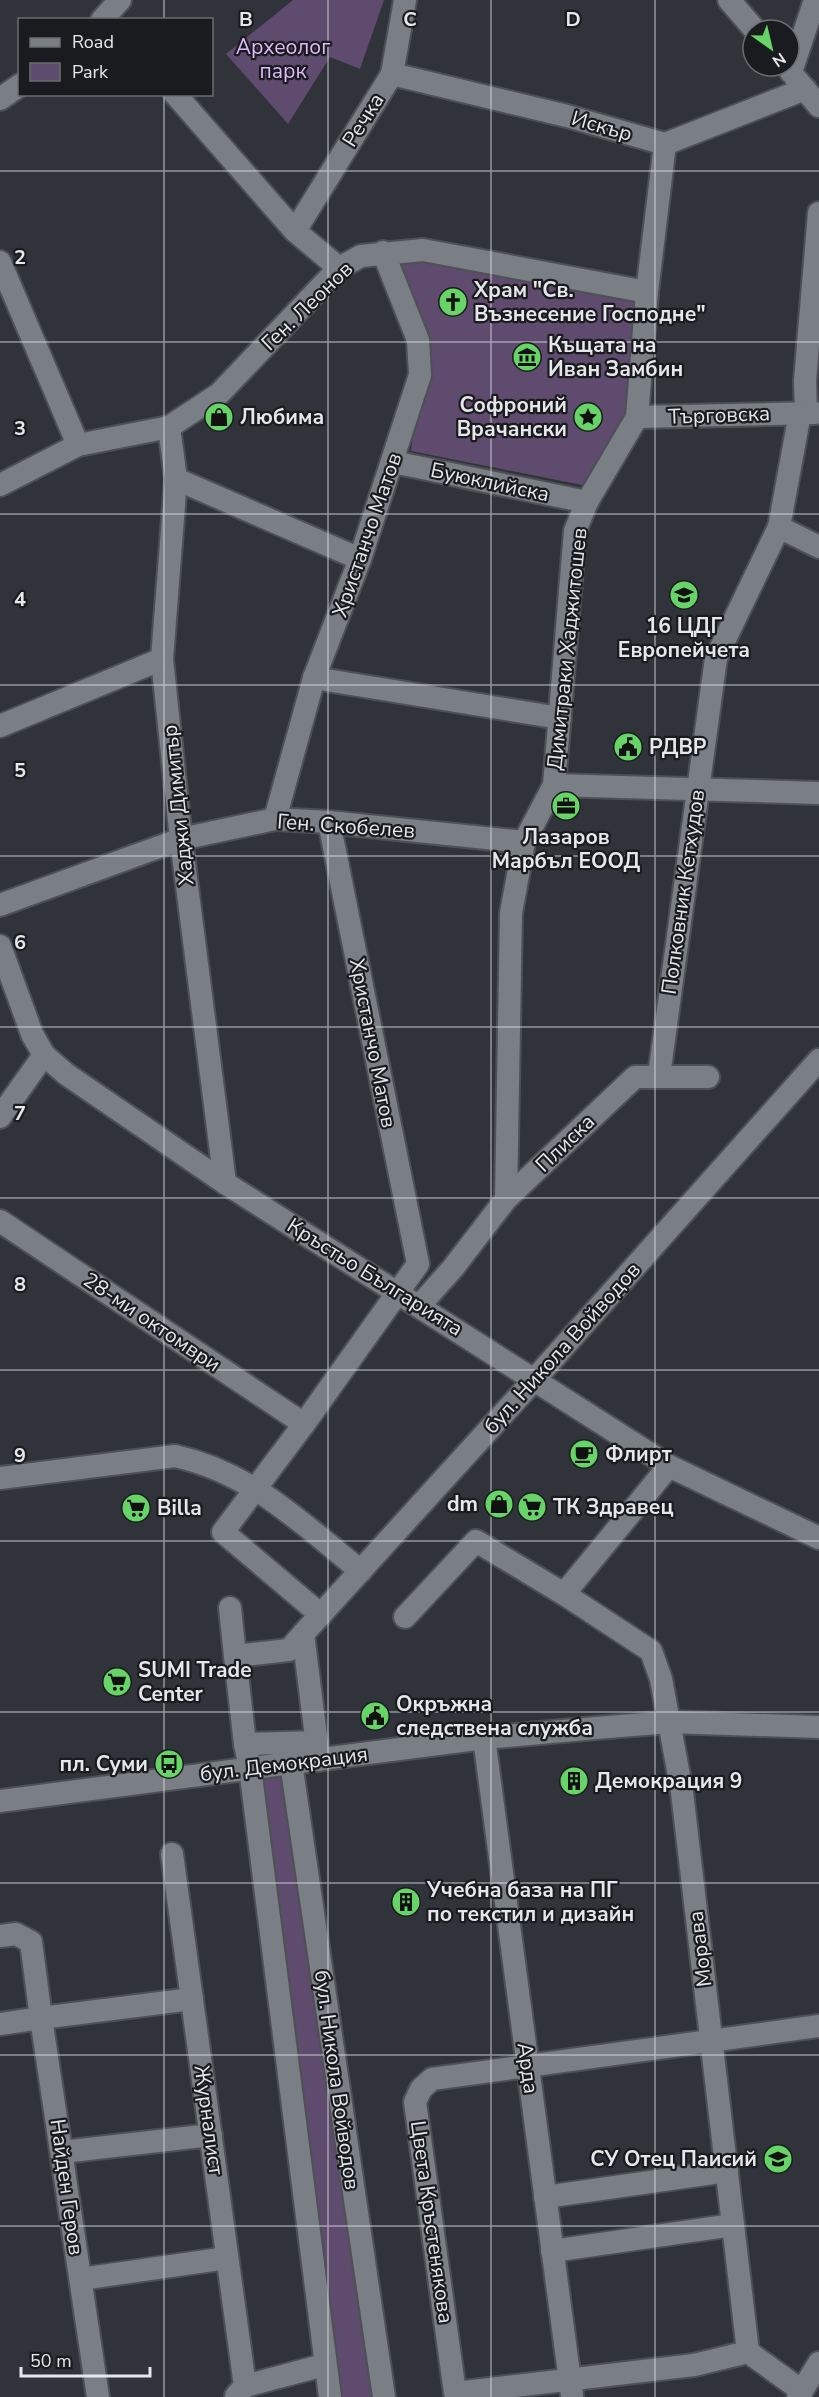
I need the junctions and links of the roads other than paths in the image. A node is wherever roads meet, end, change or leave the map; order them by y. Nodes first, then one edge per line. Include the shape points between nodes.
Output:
1 (405, 0) edge
2 (729, 0) edge
3 (814, 0) edge
4 (745, 18) edge
5 (392, 74) junction
6 (18, 86) edge
7 (806, 93) edge
8 (177, 96) edge
9 (0, 99) edge
10 (665, 144) junction
11 (819, 213) edge
12 (295, 231) junction
13 (383, 252) junction
14 (0, 262) edge
15 (339, 268) junction
16 (647, 292) junction
17 (808, 413) edge
18 (637, 417) junction
19 (169, 427) junction
20 (794, 437) joint
21 (78, 445) junction
22 (393, 462) junction
23 (176, 479) junction
24 (0, 484) edge
25 (587, 502) junction
26 (779, 527) junction
27 (819, 548) edge
28 (360, 560) junction
29 (162, 658) junction
30 (314, 678) junction
31 (560, 718) junction
32 (0, 726) edge
33 (554, 784) junction
34 (698, 790) junction
35 (819, 793) edge
36 (275, 819) junction
37 (329, 822) junction
38 (181, 839) junction
39 (524, 842) junction
40 (0, 905) edge
41 (0, 946) edge
42 (44, 1055) junction
43 (819, 1060) edge
44 (659, 1076) junction
45 (708, 1077) dead end
46 (0, 1117) edge
47 (225, 1183) junction
48 (506, 1199) junction
49 (0, 1221) edge
50 (418, 1264) junction
51 (398, 1292) junction
52 (420, 1305) junction
53 (534, 1380) junction
54 (304, 1424) junction
55 (669, 1466) junction
56 (0, 1478) edge
57 (257, 1488) junction
58 (819, 1538) edge
59 (361, 1571) junction
60 (564, 1594) junction
61 (230, 1608) dead end
62 (321, 1615) junction
63 (405, 1617) dead end
64 (303, 1634) junction
65 (235, 1656) junction
66 (670, 1722) junction
67 (819, 1727) edge
68 (484, 1738) junction
69 (245, 1744) junction
70 (318, 1751) junction
71 (291, 1763) junction
72 (250, 1768) junction
73 (0, 1800) edge
74 (172, 1854) dead end
75 (0, 1936) edge
76 (192, 1999) junction
77 (41, 2018) junction
78 (0, 2024) edge
79 (819, 2026) edge
80 (711, 2040) junction
81 (527, 2067) junction
82 (211, 2135) junction
83 (62, 2152) junction
84 (727, 2171) junction
85 (545, 2197) junction
86 (733, 2225) junction
87 (552, 2251) junction
88 (227, 2258) junction
89 (81, 2278) junction
90 (748, 2352) junction
91 (819, 2363) edge
92 (324, 2365) junction
93 (571, 2389) edge
94 (240, 2392) edge
95 (800, 2394) edge
96 (98, 2397) edge
97 (330, 2397) edge
98 (384, 2397) edge

1 - 5 street, Речка
2 - 4 street
3 - 7 street
5 - 10 street, Искър
5 - 12 street, Речка
6 - 9 street
7 - 10 street
8 - 12 street
10 - 16 street, Димитраки Хаджитошев
11 - 17 street, Търговска via 805,381
12 - 15 street
13 - 15 street, Ген. Леонов via 361,256
13 - 16 street, Ген. Леонов via 423,250
13 - 22 street, Христанчо Матов via 418,340 420,375
14 - 21 street
15 - 19 street, Ген. Леонов via 219,394
16 - 18 street, Димитраки Хаджитошев
17 - 18 street, Търговска
17 - 20 street, Търговска
18 - 25 street, Димитраки Хаджитошев
19 - 21 street, Ген. Леонов
19 - 23 street, Хаджи Димитър
20 - 26 street, Полковник Кетхудов
21 - 24 street, Ген. Леонов
22 - 25 street, Буюклийска
22 - 28 street, Христанчо Матов
23 - 28 street
23 - 29 street, Хаджи Димитър
25 - 31 street, Димитраки Хаджитошев via 574,531
26 - 27 street
26 - 34 street, Полковник Кетхудов via 716,658
28 - 30 street, Христанчо Матов
29 - 32 street
29 - 38 street, Хаджи Димитър
30 - 31 street
30 - 36 street, Христанчо Матов
31 - 33 street, Димитраки Хаджитошев
33 - 34 street
33 - 39 street, Димитраки Хаджитошев
34 - 35 street
34 - 44 street, Полковник Кетхудов
36 - 37 street, Ген. Скобелев
36 - 38 street, Ген. Скобелев
37 - 39 street, Ген. Скобелев
37 - 50 street, Христанчо Матов
38 - 40 street, Ген. Скобелев
38 - 47 street, Хаджи Димитър
39 - 48 street, Димитраки Хаджитошев via 511,914
41 - 42 street, Кръстьо Българията via 32,1034
42 - 46 street
42 - 47 street, Кръстьо Българията
43 - 53 street, бул. Никола Войводов
44 - 45 street, Плиска
44 - 48 street, Плиска via 635,1077
47 - 51 street, Кръстьо Българията
48 - 52 street, Плиска
49 - 54 street, 28-ми октомври
50 - 51 street
50 - 52 street, Христанчо Матов
51 - 52 street, Кръстьо Българията
51 - 54 street
52 - 53 street, Кръстьо Българията
53 - 55 street, Кръстьо Българията
53 - 59 street, бул. Никола Войводов
54 - 57 street
55 - 58 street, Кръстьо Българията
55 - 60 street
56 - 57 street via 175,1456 219,1469
57 - 59 street
57 - 62 street via 223,1532
59 - 62 street, бул. Никола Войводов
60 - 63 street, Морава via 476,1541
60 - 66 street, Морава via 651,1651
61 - 65 street
62 - 64 street, бул. Никола Войводов
64 - 65 street, бул. Никола Войводов via 289,1650
64 - 70 street
65 - 69 street
66 - 67 street, бул. Демокрация
66 - 68 street, бул. Демокрация
66 - 80 street, Морава
68 - 70 street, бул. Демокрация
68 - 81 street, Арда
69 - 70 street
69 - 72 street
70 - 71 street, бул. Демокрация
71 - 72 street, бул. Демокрация
71 - 98 street, бул. Никола Войводов
72 - 73 street, бул. Демокрация
72 - 92 street
74 - 76 street, Журналист
75 - 77 street, Найден Геров via 16,1934 31,1942
76 - 77 street
76 - 82 street, Журналист
77 - 78 street
77 - 83 street, Найден Геров
79 - 80 street, Цвета Кръстенякова
80 - 81 street, Цвета Кръстенякова
80 - 84 street, Морава
81 - 85 street, Арда
81 - 93 street, Цвета Кръстенякова via 432,2079 415,2102 418,2125 455,2393
82 - 83 street
82 - 88 street, Журналист
83 - 89 street, Найден Геров
84 - 85 street
84 - 86 street, Морава
85 - 87 street, Арда
86 - 87 street
86 - 90 street, Морава
87 - 93 street, Арда
88 - 89 street
88 - 94 street, Журналист
89 - 96 street, Найден Геров
90 - 93 street
90 - 95 street
91 - 95 street
92 - 94 street
92 - 97 street

